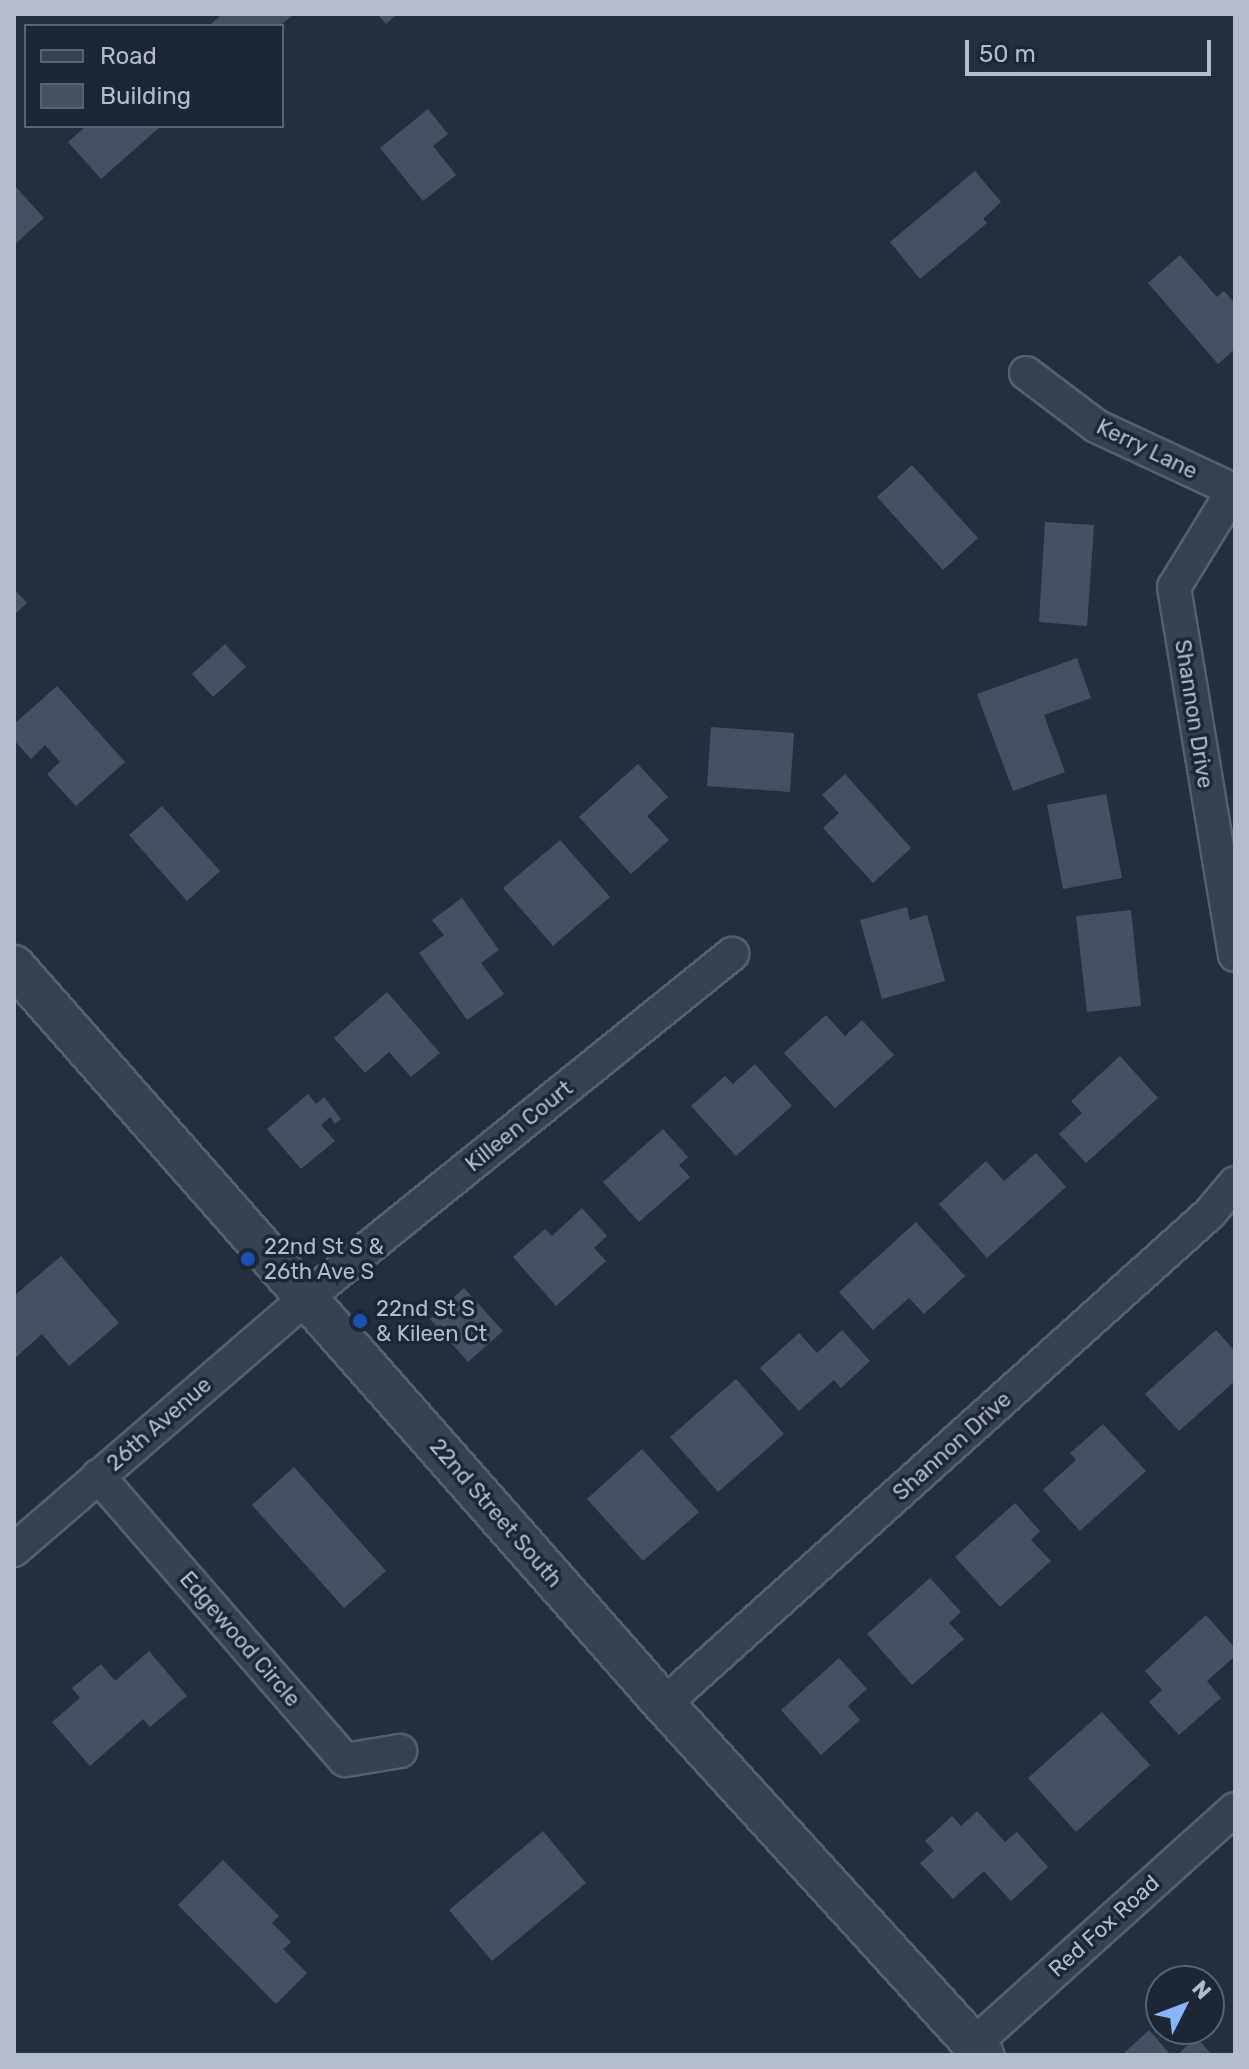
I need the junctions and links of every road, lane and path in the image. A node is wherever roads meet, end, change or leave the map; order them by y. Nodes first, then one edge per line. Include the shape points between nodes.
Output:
1 (1026, 373) dead end
2 (1234, 489) edge
3 (732, 954) dead end
4 (1235, 955) edge
5 (14, 966) edge
6 (1235, 1183) edge
7 (306, 1298) junction
8 (98, 1476) junction
9 (14, 1550) edge
10 (664, 1704) junction
11 (400, 1751) dead end
12 (1235, 1809) edge
13 (978, 2049) edge

1 - 2 street, Kerry Lane via 1096,426
2 - 4 street, Shannon Drive via 1174,587
3 - 7 street, Killeen Court
5 - 7 street, 22nd Street South
6 - 10 street, Shannon Drive via 1210,1213
7 - 8 street, 26th Avenue
7 - 10 street, 22nd Street South
8 - 9 street, 26th Avenue
8 - 11 street, Edgewood Circle via 345,1760
10 - 13 street, 22nd Street South
12 - 13 street, Red Fox Road

